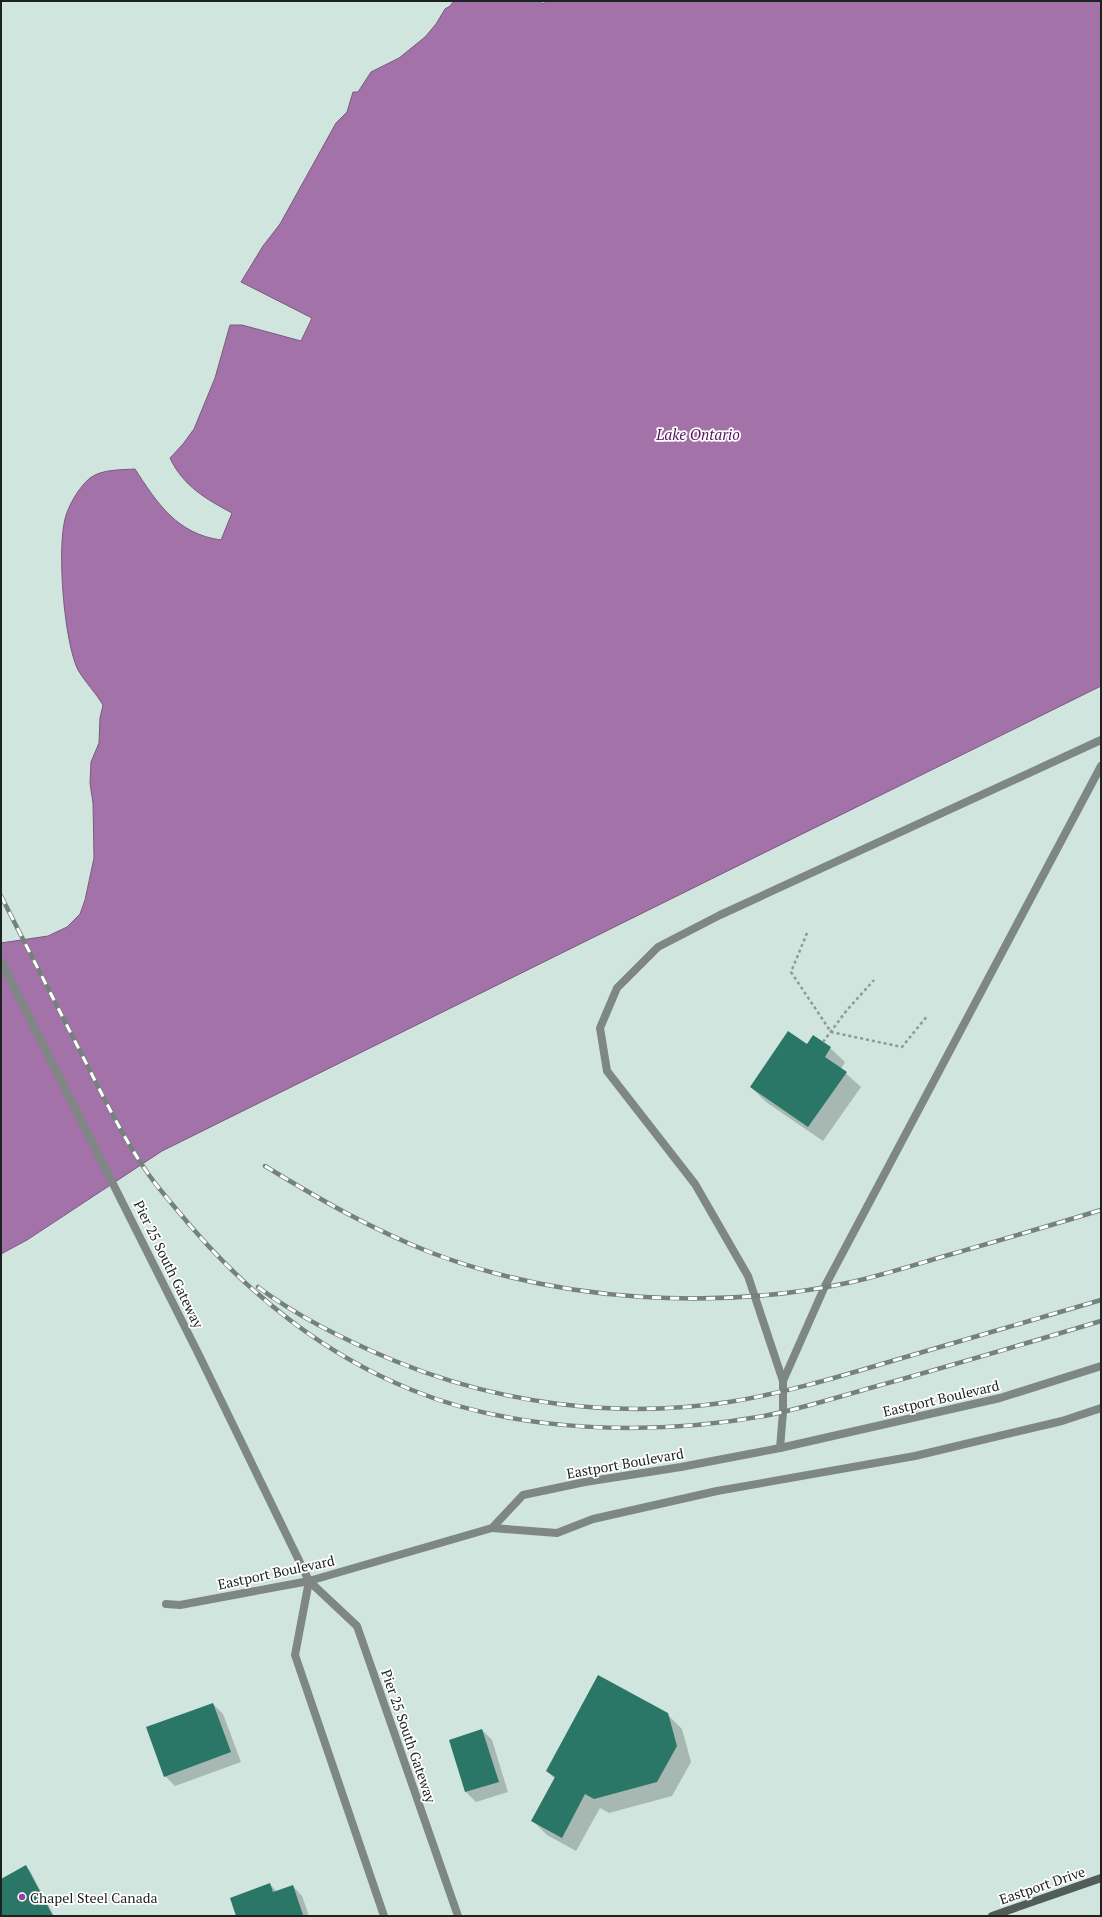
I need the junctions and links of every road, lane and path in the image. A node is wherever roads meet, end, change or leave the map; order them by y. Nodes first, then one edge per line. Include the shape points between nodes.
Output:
1 (1101, 740) edge
2 (1101, 766) edge
3 (807, 933) dead end
4 (1, 961) edge
5 (874, 980) dead end
6 (928, 1015) dead end
7 (831, 1032) junction
8 (824, 1042) dead end
9 (1101, 1366) edge
10 (783, 1381) junction
11 (1101, 1408) edge
12 (780, 1448) junction
13 (492, 1528) junction
14 (308, 1581) junction
15 (166, 1604) dead end
16 (1101, 1878) edge
17 (384, 1916) edge
18 (458, 1916) edge
19 (992, 1916) edge

1 - 10 street via 713,919 658,947 617,988 600,1028 607,1071 695,1184 720,1226 748,1276
2 - 10 street via 845,1246
3 - 7 path via 791,972
4 - 14 street, Pier 25 South Gateway via 128,1211
5 - 7 path
6 - 7 path via 902,1047
7 - 8 path
9 - 12 street, Eastport Boulevard via 1000,1398
10 - 12 street
11 - 13 street via 1062,1421 915,1456 717,1491 593,1519 557,1533
12 - 13 street, Eastport Boulevard via 585,1482 524,1496
13 - 14 street, Eastport Boulevard
14 - 15 street, Eastport Boulevard via 180,1605
14 - 17 street via 295,1655
14 - 18 street, Pier 25 South Gateway via 357,1626
16 - 19 main road, Eastport Drive

